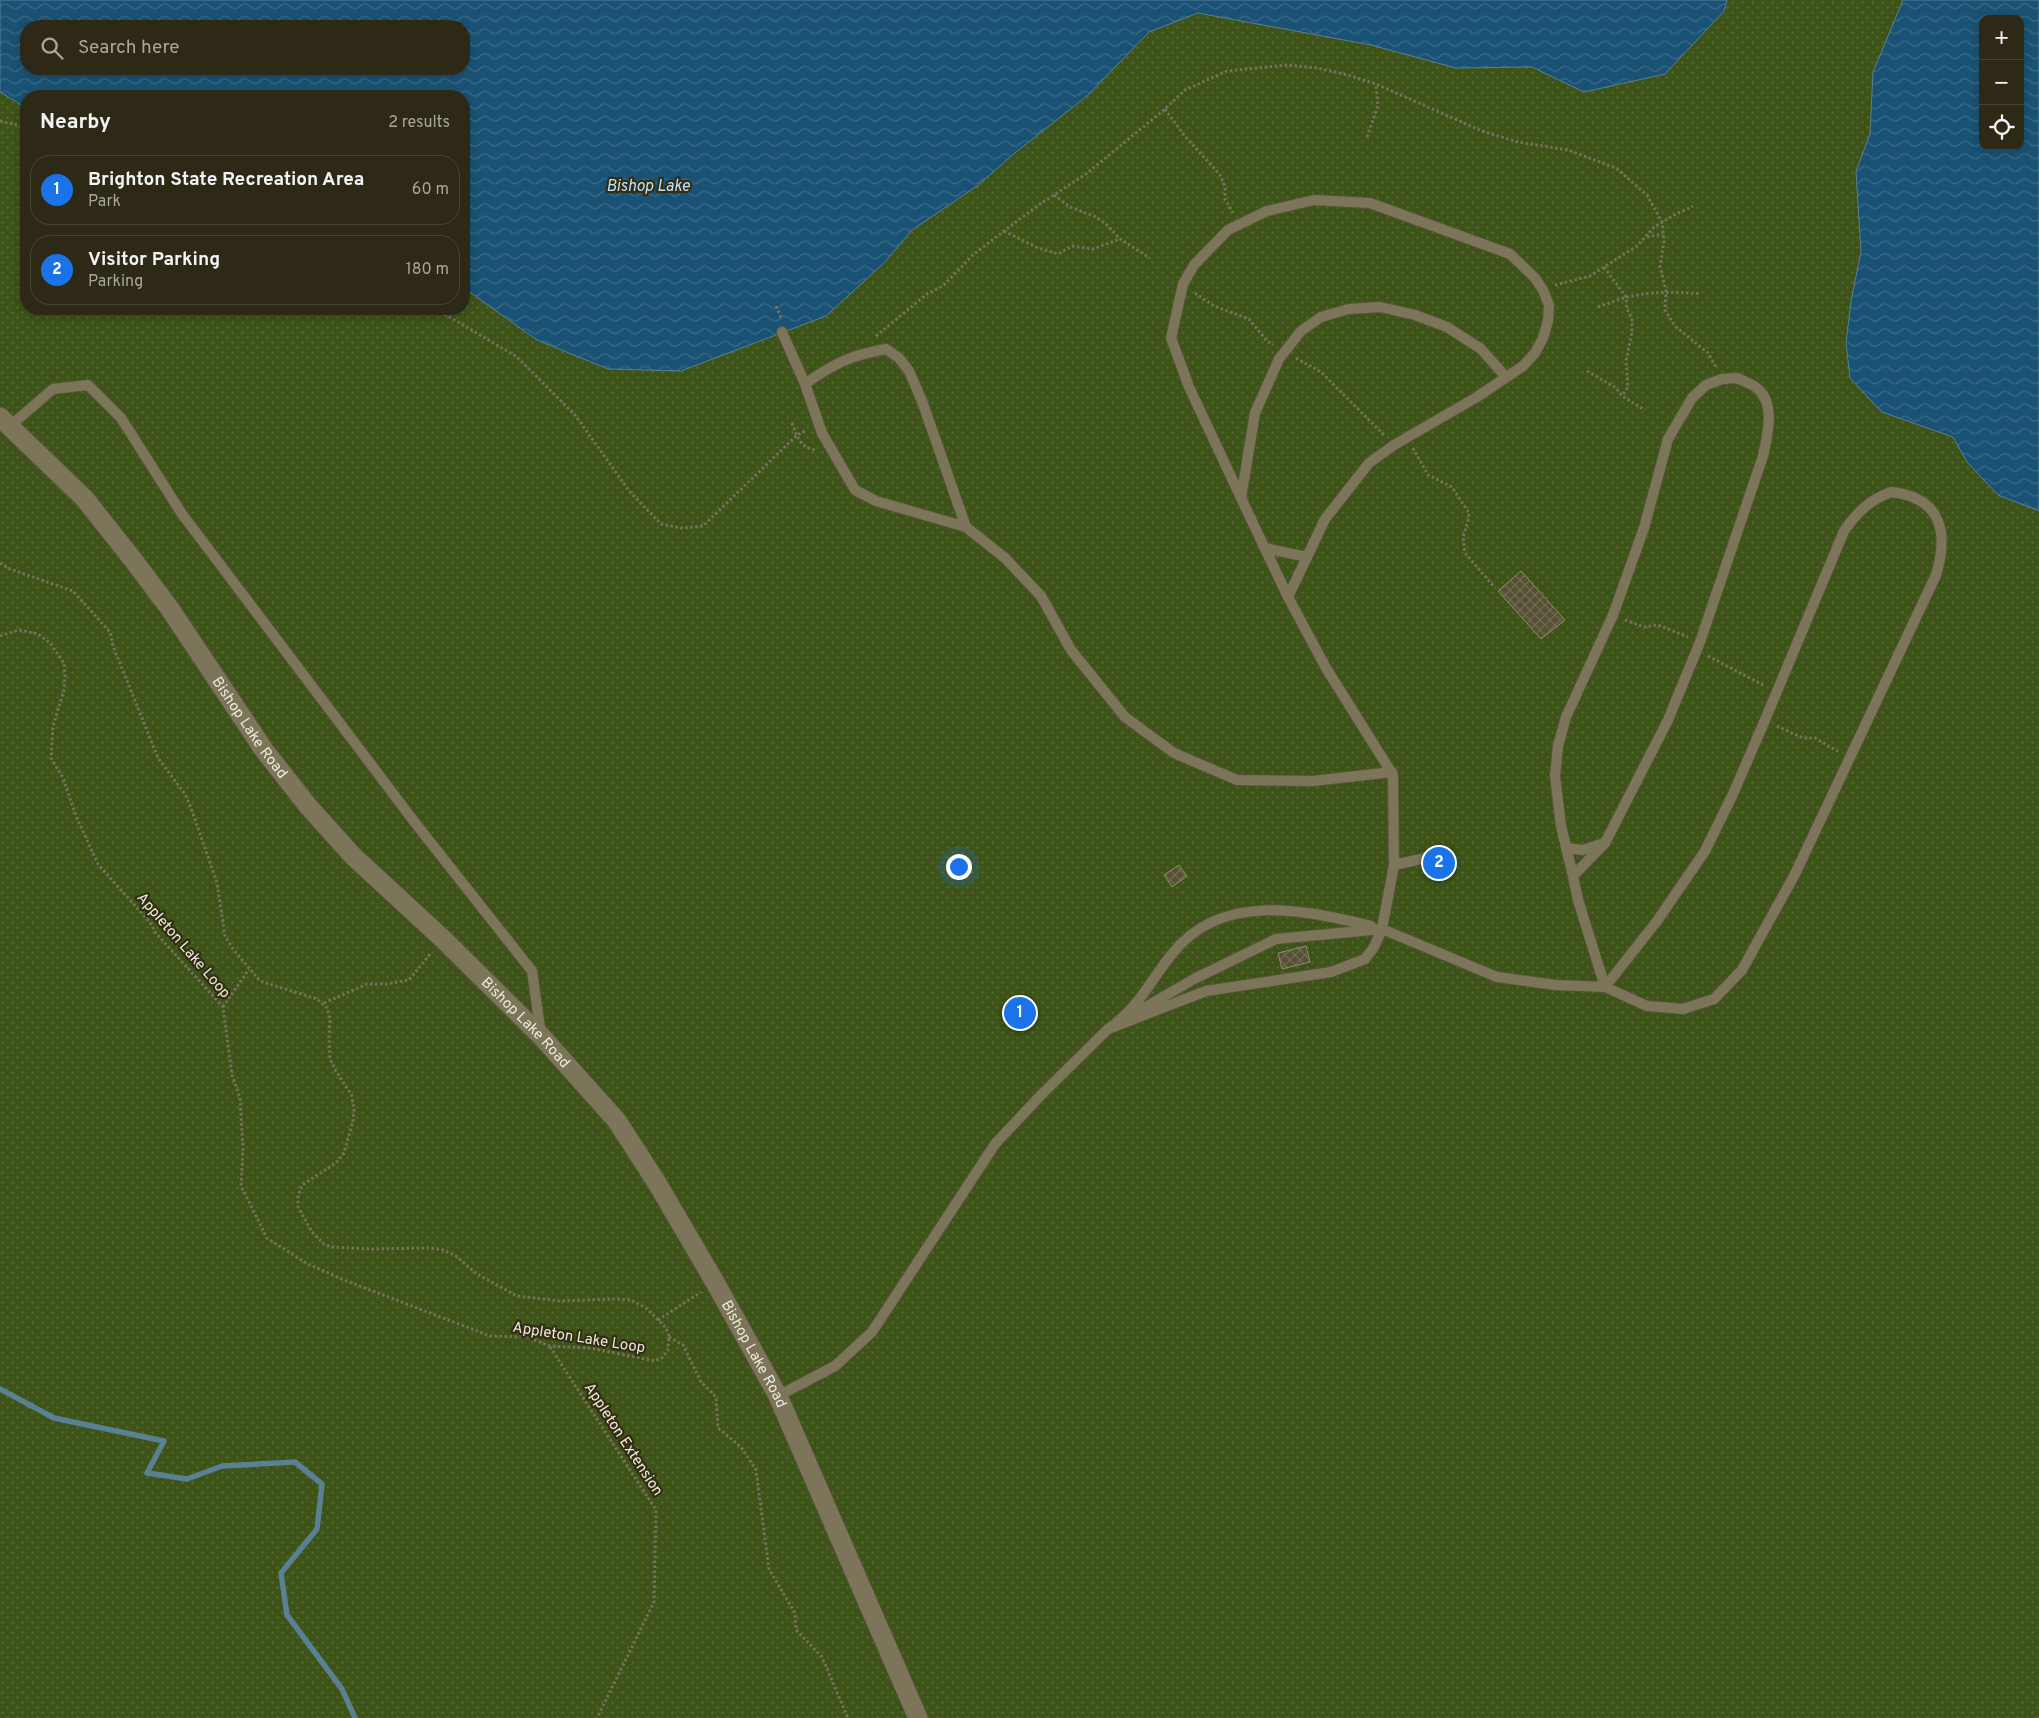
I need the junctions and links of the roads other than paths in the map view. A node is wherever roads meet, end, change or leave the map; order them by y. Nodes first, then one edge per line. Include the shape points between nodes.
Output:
1 (782, 332) dead end
2 (1506, 376) junction
3 (804, 384) junction
4 (5, 422) edge
5 (1241, 498) junction
6 (966, 527) junction
7 (1265, 548) junction
8 (1307, 557) junction
9 (1288, 597) junction
10 (1392, 772) junction
11 (1605, 843) junction
12 (1566, 848) junction
13 (1444, 854) dead end
14 (1394, 865) junction
15 (1573, 876) junction
16 (1382, 929) junction
17 (1604, 987) junction
18 (1108, 1028) junction
19 (542, 1037) junction
20 (778, 1396) junction
21 (918, 1718) edge

1 - 3 lane
2 - 5 lane via 1482,349 1447,327 1415,315 1380,307 1321,317 1301,331 1284,351 1255,413
2 - 5 lane via 1523,366 1535,353 1548,321 1549,305 1535,278 1510,254 1370,202 1314,200 1267,211 1228,230 1194,265 1182,284 1171,338 1189,386
2 - 8 lane via 1369,463 1325,519
3 - 6 lane via 822,433 855,490 876,501
3 - 6 lane via 833,364 863,353 886,349 899,358 910,371 922,401
4 - 19 street, Bishop Lake Road via 84,499 134,561 264,750 308,806 353,856
4 - 19 lane via 53,389 88,385 121,418 182,514 416,824 532,971
5 - 7 lane
6 - 10 lane via 1005,558 1041,596 1071,650 1124,717 1174,753 1237,780 1313,781
7 - 8 lane
7 - 9 lane
8 - 9 lane
9 - 10 lane via 1326,668
10 - 14 lane
11 - 12 lane via 1583,850
11 - 12 lane via 1668,720 1699,646 1763,456 1768,404 1758,389 1737,378 1706,385 1692,398 1668,439 1644,528 1613,615 1566,717 1558,746 1555,776
11 - 15 lane
12 - 15 lane
13 - 14 lane
14 - 16 lane
15 - 17 lane
16 - 17 lane via 1497,977
16 - 18 lane via 1276,939 1194,979
16 - 18 lane via 1365,959 1331,972 1206,991
16 - 18 lane via 1330,916 1278,910 1236,912 1199,929 1184,940 1142,998
17 - 17 lane via 1657,921 1704,851 1733,794 1844,531 1864,507 1891,492 1909,494 1926,503 1939,524 1938,569 1795,874 1750,957 1714,998 1683,1009 1647,1006
18 - 20 lane via 996,1144 872,1332 835,1366
19 - 20 street, Bishop Lake Road via 617,1121 716,1284
20 - 21 street, Bishop Lake Road

